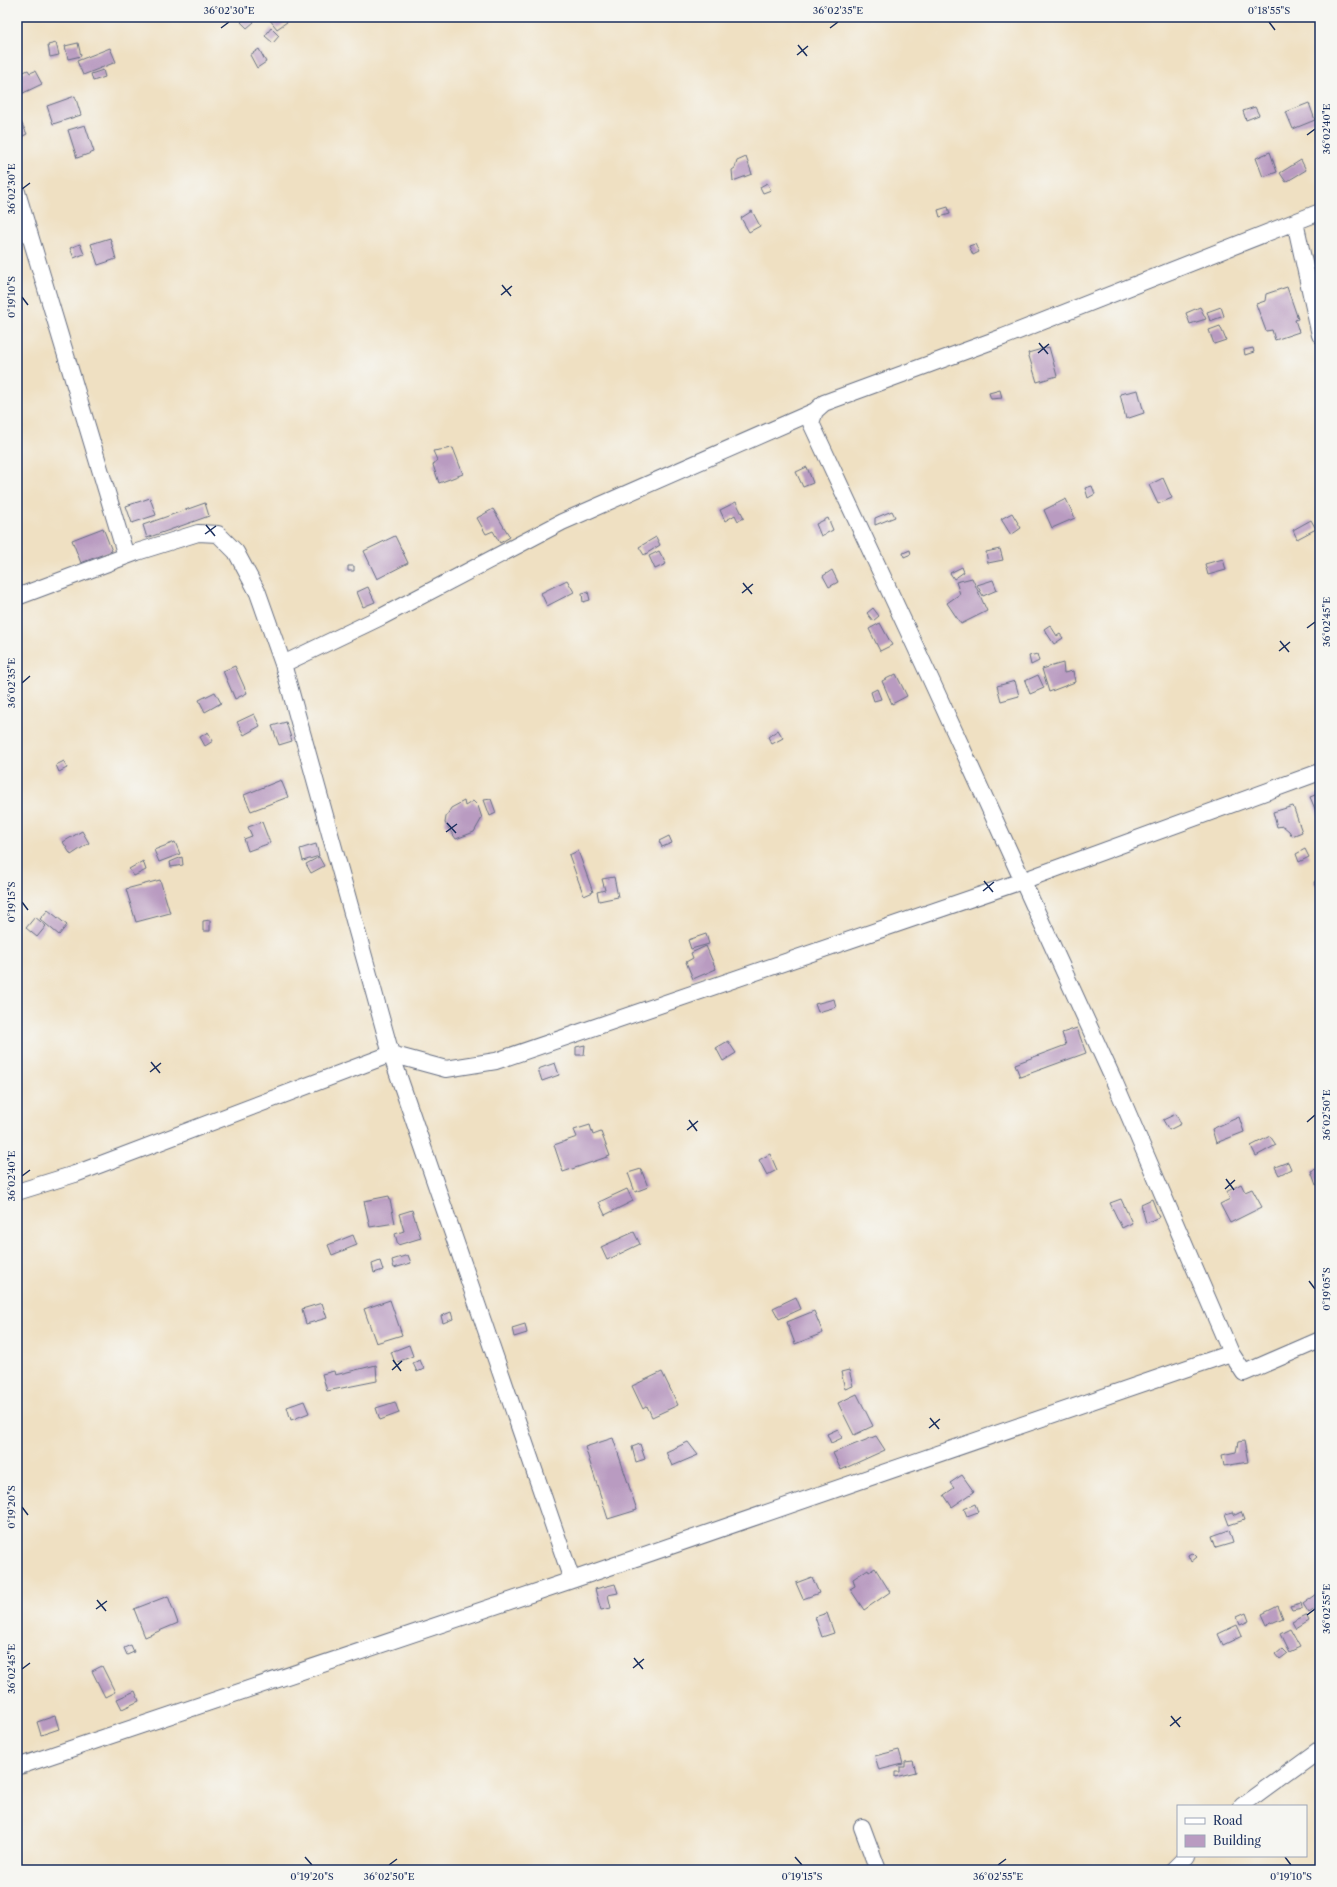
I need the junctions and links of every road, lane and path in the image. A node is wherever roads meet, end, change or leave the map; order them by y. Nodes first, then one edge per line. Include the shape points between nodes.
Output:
1 (17, 192) edge
2 (1320, 212) edge
3 (1295, 222) junction
4 (1320, 335) edge
5 (815, 411) junction
6 (126, 556) junction
7 (17, 597) edge
8 (283, 664) junction
9 (1320, 772) edge
10 (1022, 881) junction
11 (391, 1054) junction
12 (17, 1192) edge
13 (1320, 1340) edge
14 (1230, 1353) junction
15 (572, 1580) junction
16 (1320, 1749) edge
17 (17, 1767) edge
18 (1243, 1805) edge
19 (862, 1827) dead end
20 (1186, 1857) edge
21 (878, 1870) edge
22 (1173, 1870) edge

1 - 6 street
2 - 3 street
3 - 4 street
3 - 5 street via 1003,337 824,403
5 - 8 street via 562,522 381,617
5 - 10 street via 811,423
6 - 7 street
6 - 8 street via 198,534 218,534 236,552 258,593
8 - 11 street
9 - 10 street
10 - 11 street via 496,1061 446,1069
10 - 14 street via 1115,1083
11 - 12 street via 75,1174
11 - 15 street
13 - 14 street via 1244,1373
14 - 15 street
15 - 17 street
16 - 18 street
19 - 21 street
20 - 22 street

